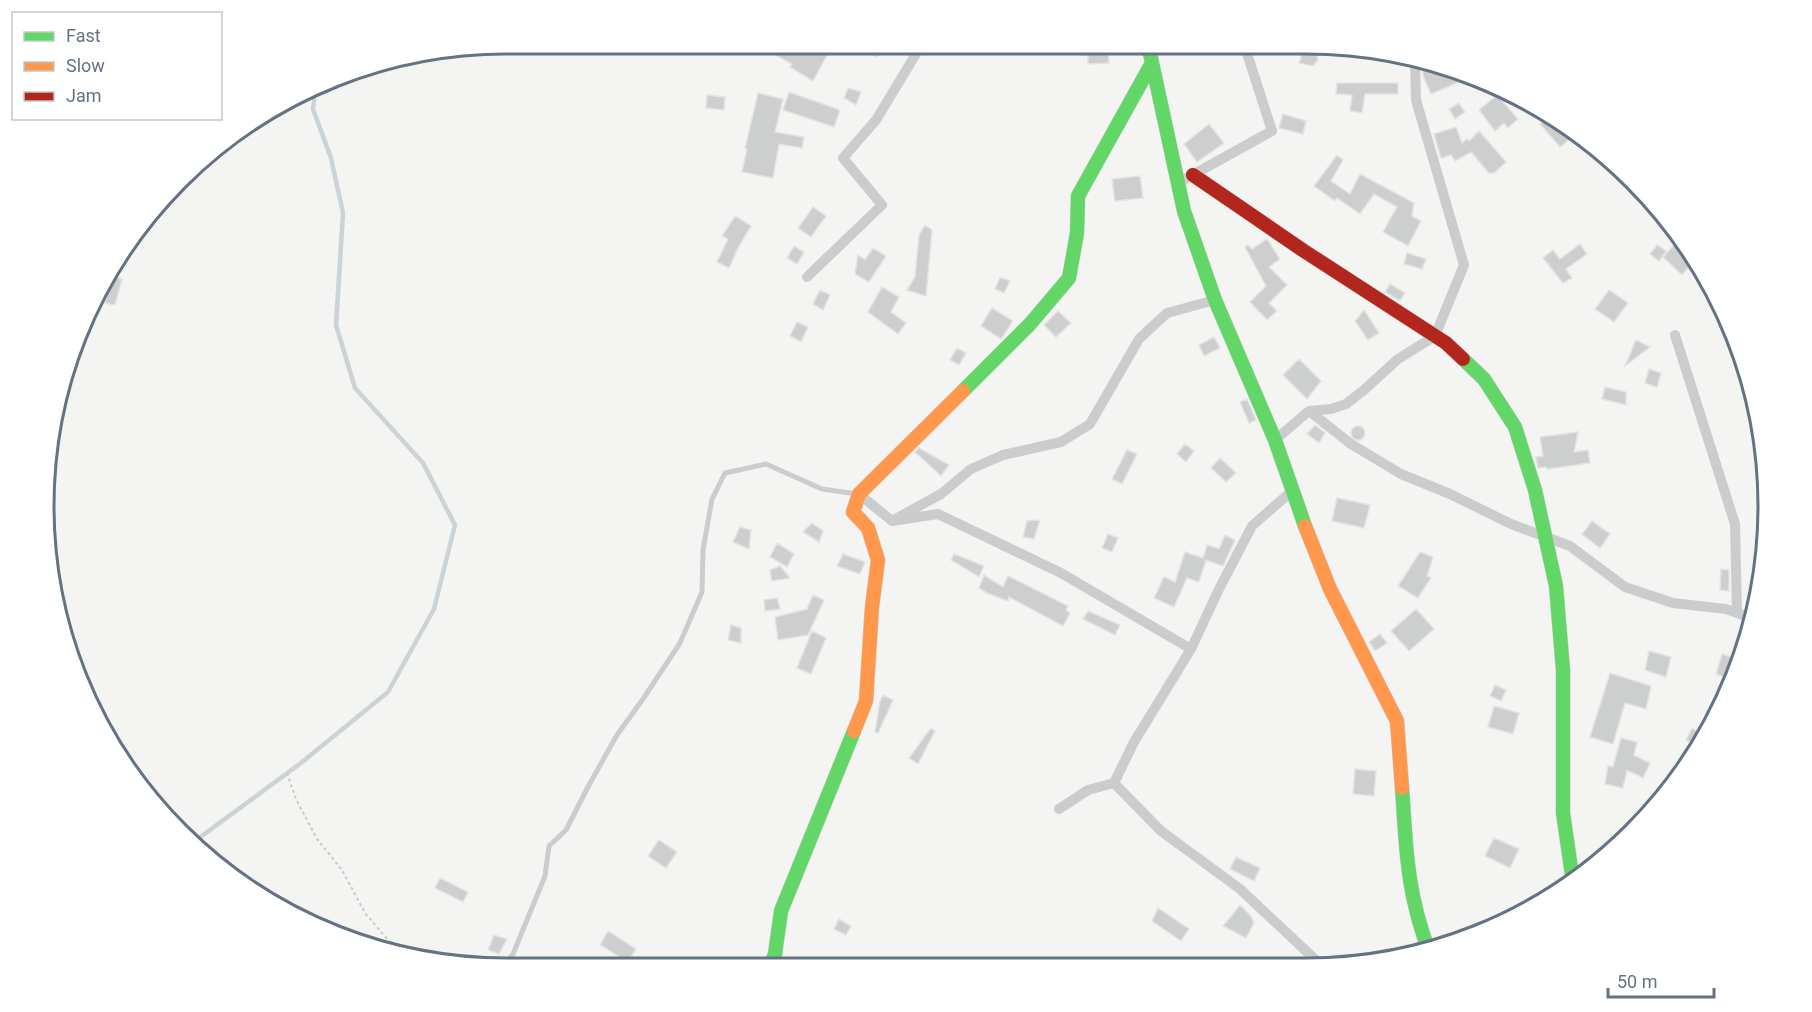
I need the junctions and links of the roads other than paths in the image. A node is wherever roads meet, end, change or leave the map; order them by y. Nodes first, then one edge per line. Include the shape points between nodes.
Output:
1 (916, 54) edge
2 (1150, 54) edge
3 (1247, 54) edge
4 (1152, 63) junction
5 (1415, 67) edge
6 (1193, 175) junction
7 (1178, 183) junction
8 (807, 277) dead end
9 (1215, 300) junction
10 (1435, 336) junction
11 (1676, 336) dead end
12 (1309, 411) junction
13 (1275, 440) junction
14 (1293, 490) junction
15 (859, 494) junction
16 (892, 521) junction
17 (1546, 537) junction
18 (1737, 613) junction
19 (1745, 616) edge
20 (1191, 649) junction
21 (1114, 783) junction
22 (1059, 809) dead end
23 (1574, 870) edge
24 (1426, 942) edge
25 (510, 958) edge
26 (773, 958) edge
27 (1313, 958) edge

1 - 8 street via 876,120 843,158 882,206
2 - 4 street
3 - 6 street via 1272,131
4 - 7 street
4 - 15 street via 1078,196 1069,278 1030,324
5 - 10 street via 1416,100 1464,265
6 - 7 street
6 - 10 street
7 - 9 street
9 - 13 street
9 - 16 street via 1167,313 1139,339 1090,424 1060,442 1003,455 971,469 941,494
10 - 12 street via 1398,358 1346,404 1331,410
10 - 17 street via 1484,379 1515,427
11 - 18 street via 1735,524
12 - 13 street
12 - 17 street via 1351,444 1401,474
13 - 14 street
14 - 20 street via 1251,526
14 - 24 street via 1330,589 1398,721 1408,864
15 - 16 street
15 - 25 lane via 822,489 766,465 725,473 712,499 703,550 702,592 680,643 617,735 566,830 549,846 546,876
15 - 26 street via 853,512 868,528 878,560 866,701 781,910
16 - 20 street via 938,514 1061,573
17 - 18 street via 1570,546 1625,587 1673,603
17 - 23 street via 1556,586 1563,670 1563,813
18 - 19 street
20 - 21 street via 1134,742
21 - 22 street via 1088,790
21 - 27 street via 1161,831 1240,889

